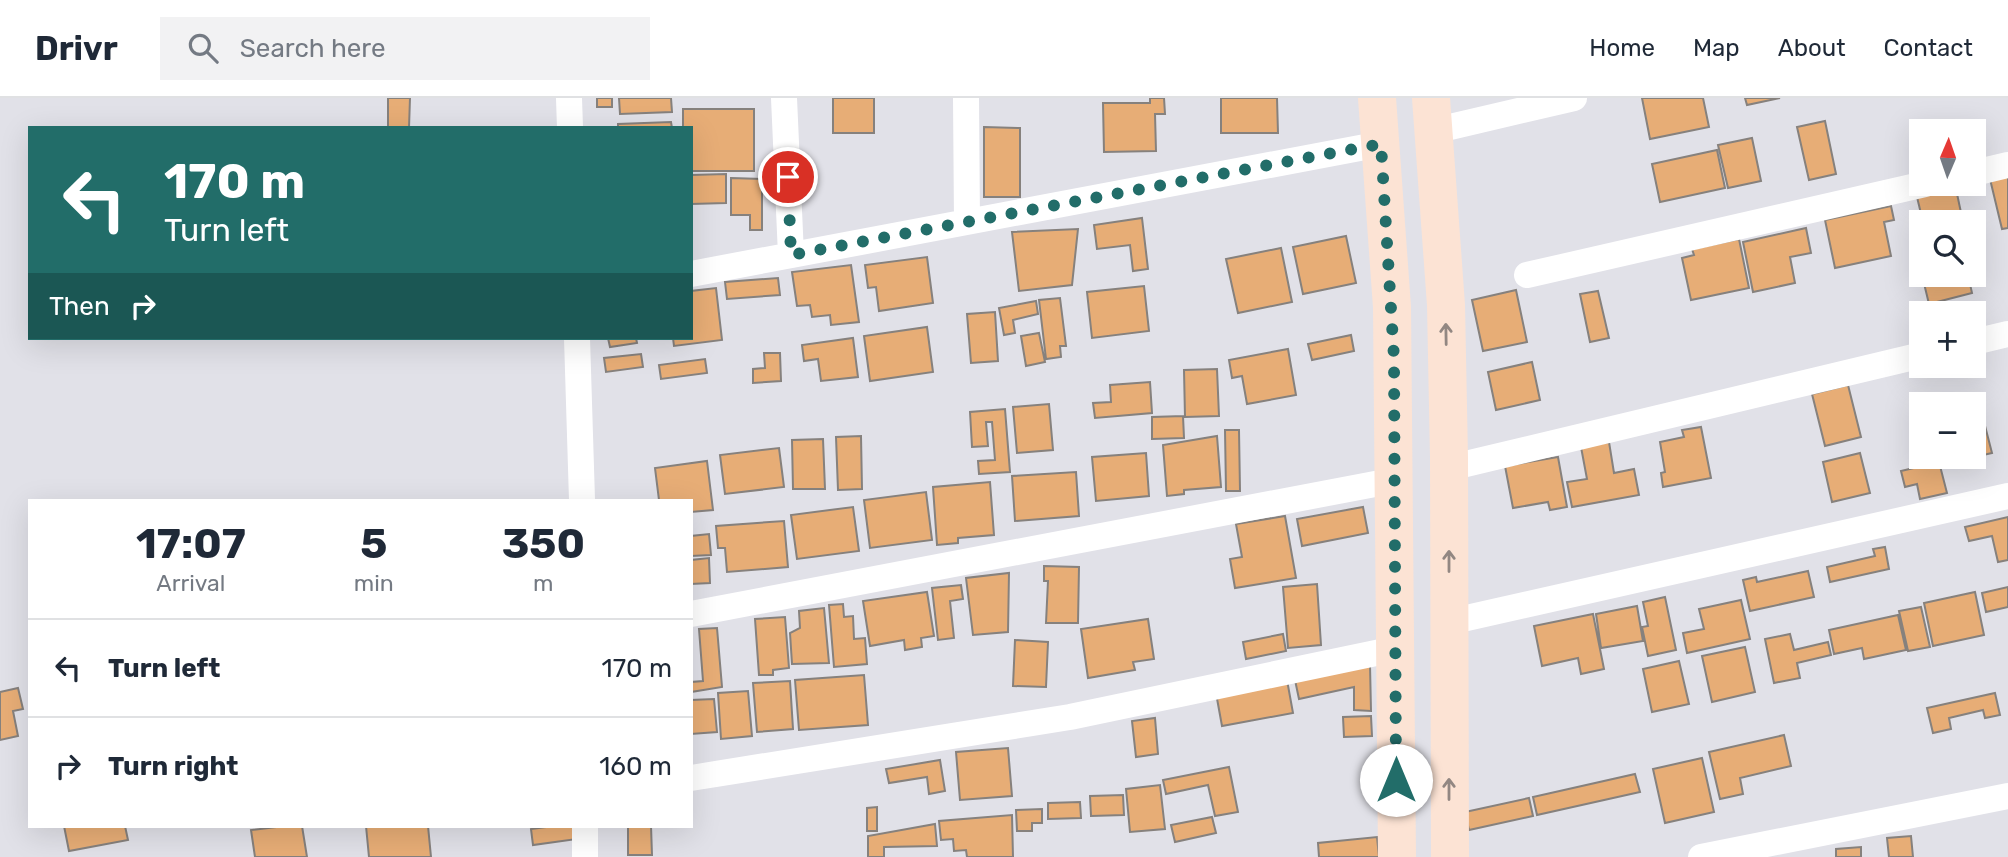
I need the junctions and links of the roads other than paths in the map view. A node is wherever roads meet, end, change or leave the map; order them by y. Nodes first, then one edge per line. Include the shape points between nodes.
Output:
1 (569, 98) edge
2 (784, 98) edge
3 (966, 98) edge
4 (1377, 98) edge
5 (1574, 98) edge
6 (1432, 115) edge
7 (570, 126) edge
8 (1381, 144) junction
9 (2008, 165) edge
10 (1986, 170) edge
11 (1909, 188) edge
12 (967, 222) junction
13 (791, 255) junction
14 (693, 274) edge
15 (1527, 275) dead end
16 (2008, 334) edge
17 (1986, 339) edge
18 (577, 340) edge
19 (1909, 358) edge
20 (1449, 468) junction
21 (1396, 480) junction
22 (2008, 496) edge
23 (582, 499) edge
24 (693, 614) edge
25 (1448, 622) junction
26 (1395, 649) junction
27 (693, 778) edge
28 (2008, 796) edge
29 (584, 828) edge
30 (585, 857) edge
31 (1396, 857) edge
32 (1450, 857) edge
33 (1701, 857) edge

1 - 7 street
2 - 13 street
3 - 12 street
4 - 8 main road
5 - 6 street
20 -> 6 main road via 1446,304
8 - 12 street
8 - 21 main road via 1392,307
9 - 10 street
11 - 15 street
12 - 13 street
13 - 14 street
16 - 17 street
18 - 23 street
19 - 20 street
25 -> 20 main road
21 - 24 street
21 - 26 main road
22 - 25 street
32 -> 25 main road
26 - 27 street via 1070,717
26 - 31 main road
28 - 33 street
29 - 30 street

